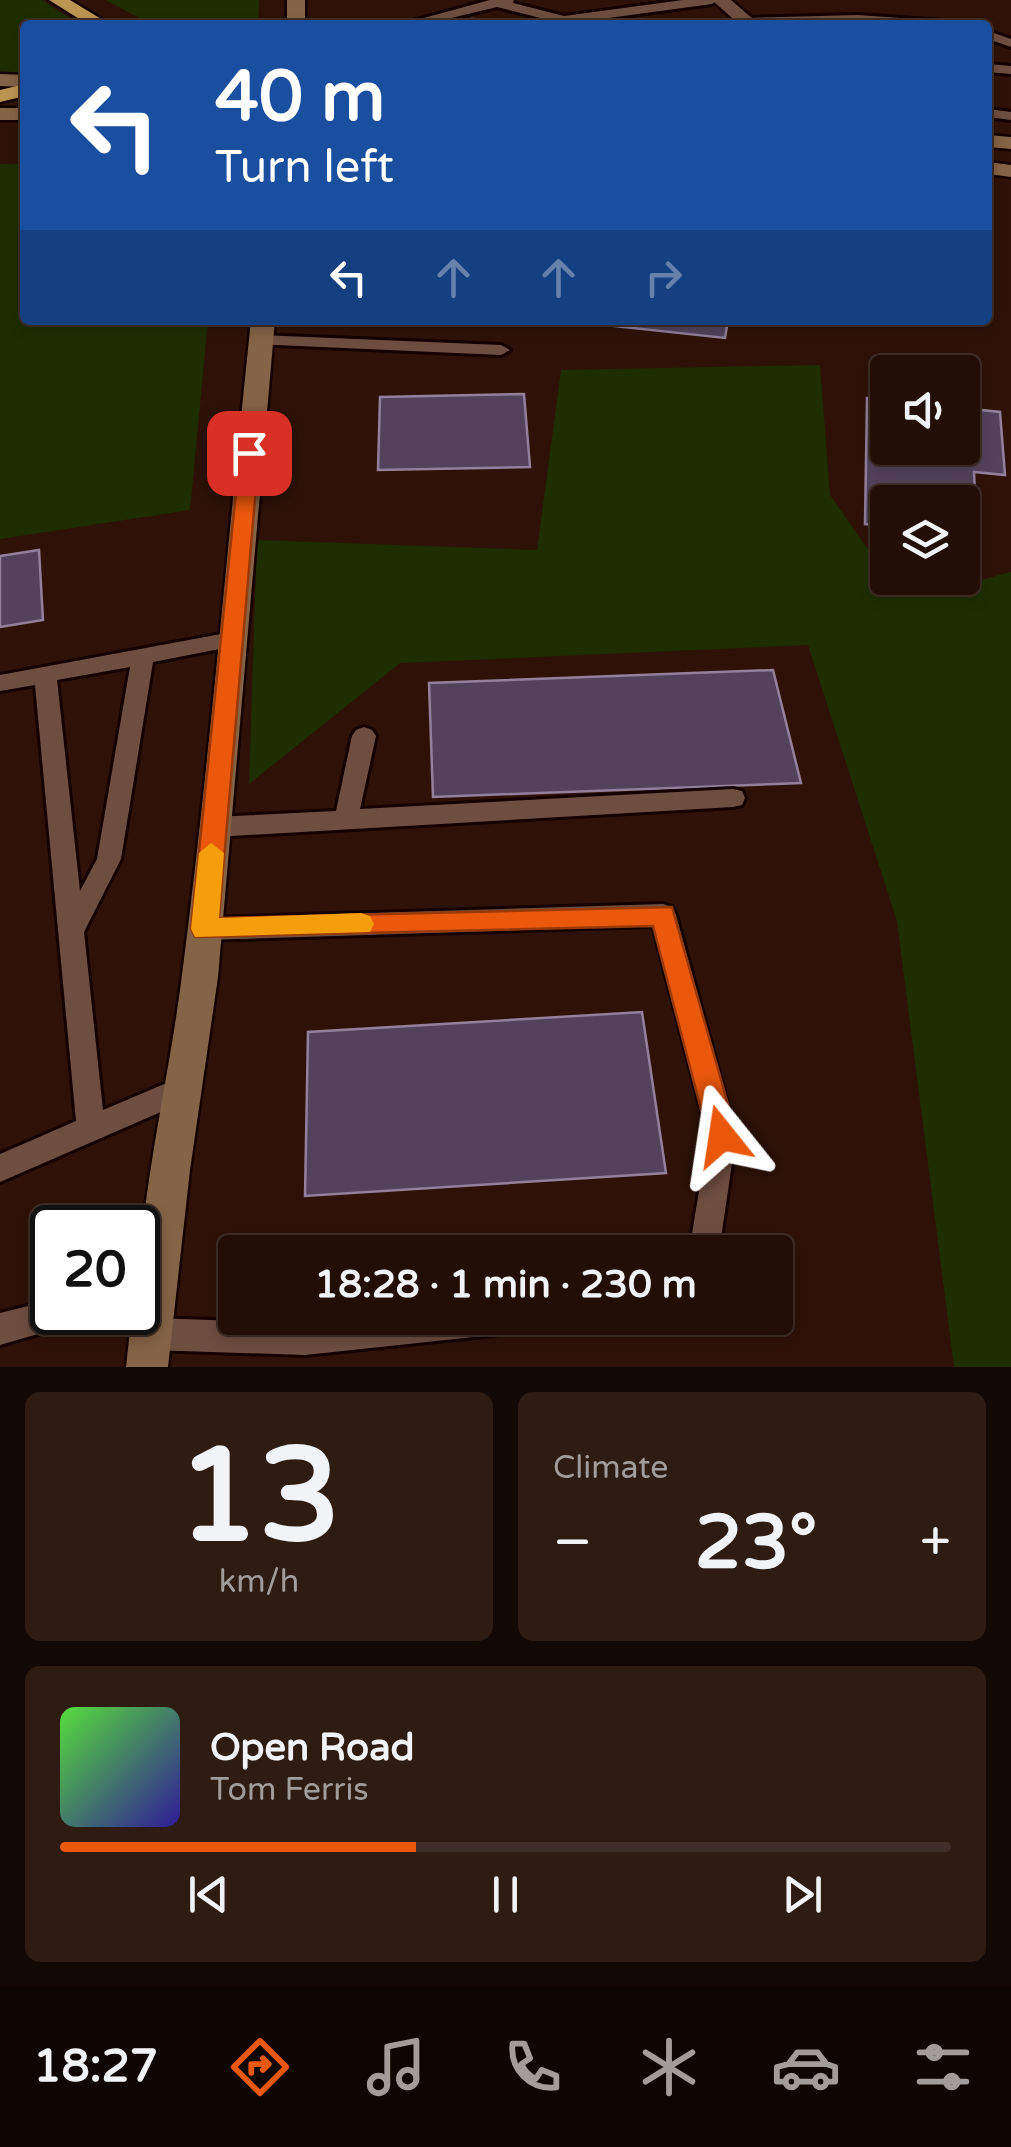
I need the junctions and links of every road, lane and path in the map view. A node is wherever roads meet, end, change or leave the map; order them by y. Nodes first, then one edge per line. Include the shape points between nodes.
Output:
1 (512, 0) edge
2 (712, 0) edge
3 (720, 0) edge
4 (66, 3) edge
5 (495, 3) junction
6 (616, 13) junction
7 (94, 20) edge
8 (425, 20) edge
9 (623, 20) edge
10 (744, 20) edge
11 (768, 20) edge
12 (904, 20) edge
13 (262, 330) edge
14 (501, 350) dead end
15 (232, 640) junction
16 (143, 656) junction
17 (45, 674) junction
18 (0, 683) edge
19 (364, 736) dead end
20 (733, 798) dead end
21 (346, 820) junction
22 (214, 827) junction
23 (204, 929) junction
24 (69, 936) junction
25 (182, 1088) junction
26 (91, 1128) junction
27 (0, 1168) edge
28 (160, 1216) edge
29 (707, 1235) edge
30 (30, 1322) edge
31 (0, 1330) edge
32 (343, 1335) edge
33 (149, 1351) edge

1 - 5 lane
2 - 6 lane
3 - 10 street
4 - 7 highway
5 - 6 lane via 564,20
5 - 8 lane
6 - 9 lane
11 - 12 lane
13 - 14 lane
13 - 15 street
15 - 16 lane
15 - 22 street
16 - 17 lane
16 - 24 lane via 108,860
17 - 18 lane
17 - 24 lane
19 - 21 lane
20 - 21 lane
21 - 22 lane
22 - 23 street
23 - 25 street
23 - 29 lane via 663,915 722,1136
24 - 26 lane
25 - 26 lane
25 - 28 street
26 - 27 lane
30 - 31 lane
32 - 33 lane

